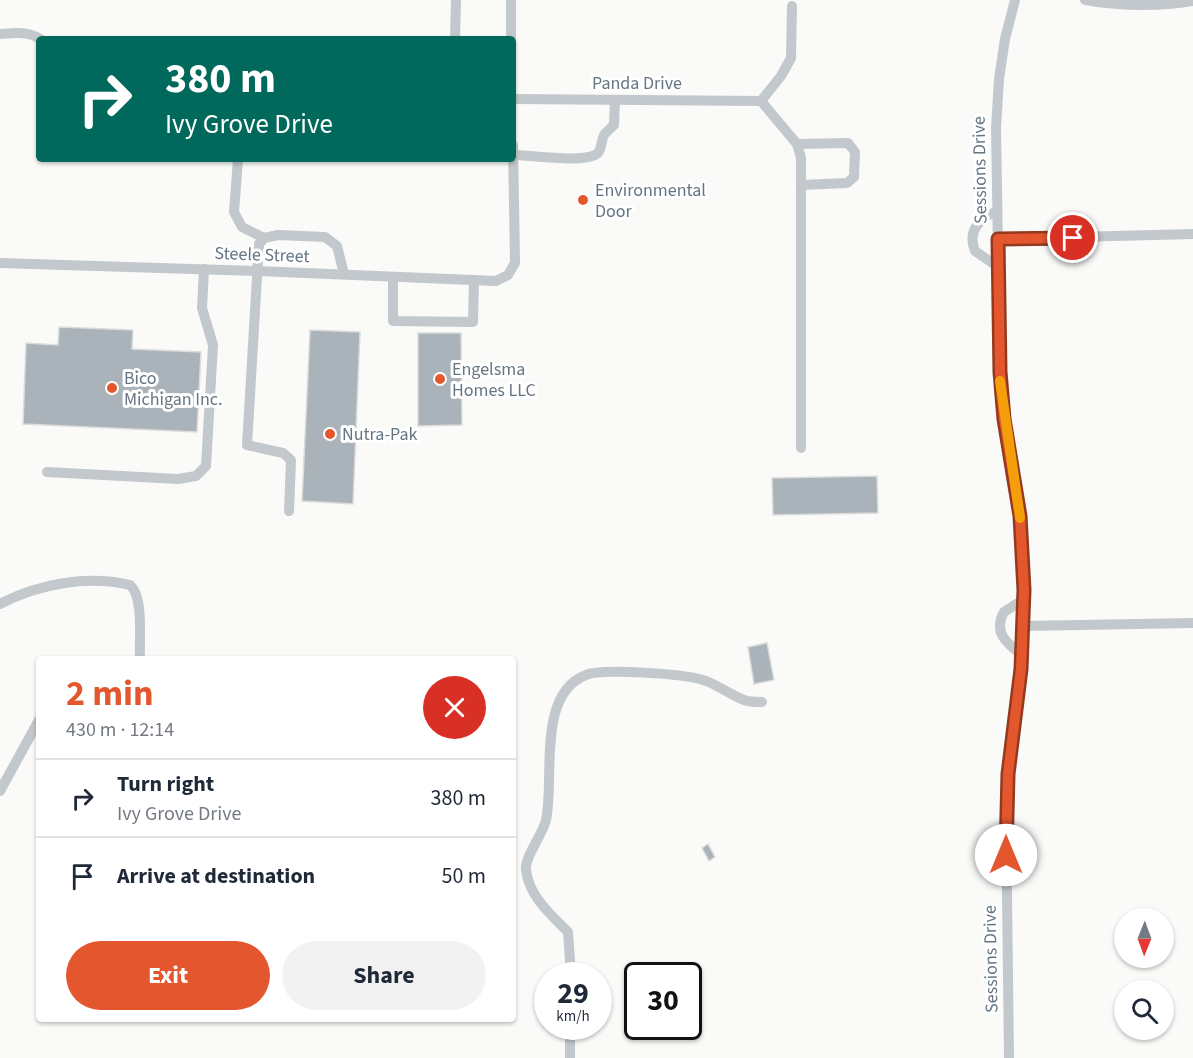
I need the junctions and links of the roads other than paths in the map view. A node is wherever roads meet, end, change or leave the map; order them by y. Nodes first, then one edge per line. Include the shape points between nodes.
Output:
1 (456, 0) edge
2 (511, 0) edge
3 (1085, 0) edge
4 (1193, 1) edge
5 (1011, 2) edge
6 (792, 6) dead end
7 (0, 34) edge
8 (36, 36) edge
9 (455, 36) edge
10 (512, 36) edge
11 (516, 99) edge
12 (615, 100) junction
13 (761, 101) junction
14 (797, 144) junction
15 (516, 155) edge
16 (238, 162) edge
17 (513, 162) edge
18 (801, 184) junction
19 (997, 211) junction
20 (1193, 234) edge
21 (264, 238) junction
22 (998, 239) junction
23 (0, 263) edge
24 (998, 267) junction
25 (204, 269) junction
26 (257, 271) junction
27 (344, 274) junction
28 (393, 277) junction
29 (474, 280) junction
30 (801, 448) dead end
31 (47, 472) dead end
32 (289, 511) dead end
33 (1024, 599) junction
34 (0, 604) edge
35 (1193, 623) edge
36 (1023, 626) junction
37 (1022, 655) junction
38 (140, 656) edge
39 (762, 702) dead end
40 (36, 725) edge
41 (0, 791) edge
42 (570, 962) edge
43 (570, 1040) edge
44 (570, 1058) edge
45 (1009, 1058) edge

1 - 9 street
2 - 10 street
3 - 4 street via 1131,4
5 - 19 street, Sessions Drive via 997,102
6 - 13 street via 791,58
7 - 8 street
11 - 12 street, Panda Drive
12 - 13 street, Panda Drive
12 - 15 street via 614,125 604,135 600,152 591,158
13 - 14 street
14 - 18 street
14 - 18 street via 848,143 855,152 854,177 846,183
16 - 21 street via 234,212 242,227
17 - 29 street, Steele Street via 515,263 508,275 496,281
18 - 30 street
19 - 22 street, Sessions Drive
19 - 24 street via 980,221 972,237 976,252
20 - 22 street
21 - 26 street via 259,244
21 - 27 street via 326,237 337,246
22 - 24 street, Sessions Drive
23 - 25 street, Steele Street
24 - 33 street, Sessions Drive via 1000,381 1020,516
25 - 26 street, Steele Street
25 - 31 street via 202,308 213,345 206,466 196,476 178,479
26 - 27 street, Steele Street
26 - 32 street via 248,445 283,453 291,460
27 - 28 street, Steele Street
28 - 29 street, Steele Street
28 - 29 street via 393,321 473,322
33 - 36 street, Sessions Drive
33 - 37 street via 1004,612 999,627 1003,639
34 - 38 street via 40,587 69,582 130,585 139,604
35 - 36 street
36 - 37 street, Sessions Drive
37 - 45 street, Sessions Drive via 1006,807
39 - 42 street via 744,700 702,679 607,672 587,674 572,682 558,700 546,821 525,866 528,886 568,932
40 - 41 street
43 - 44 street

